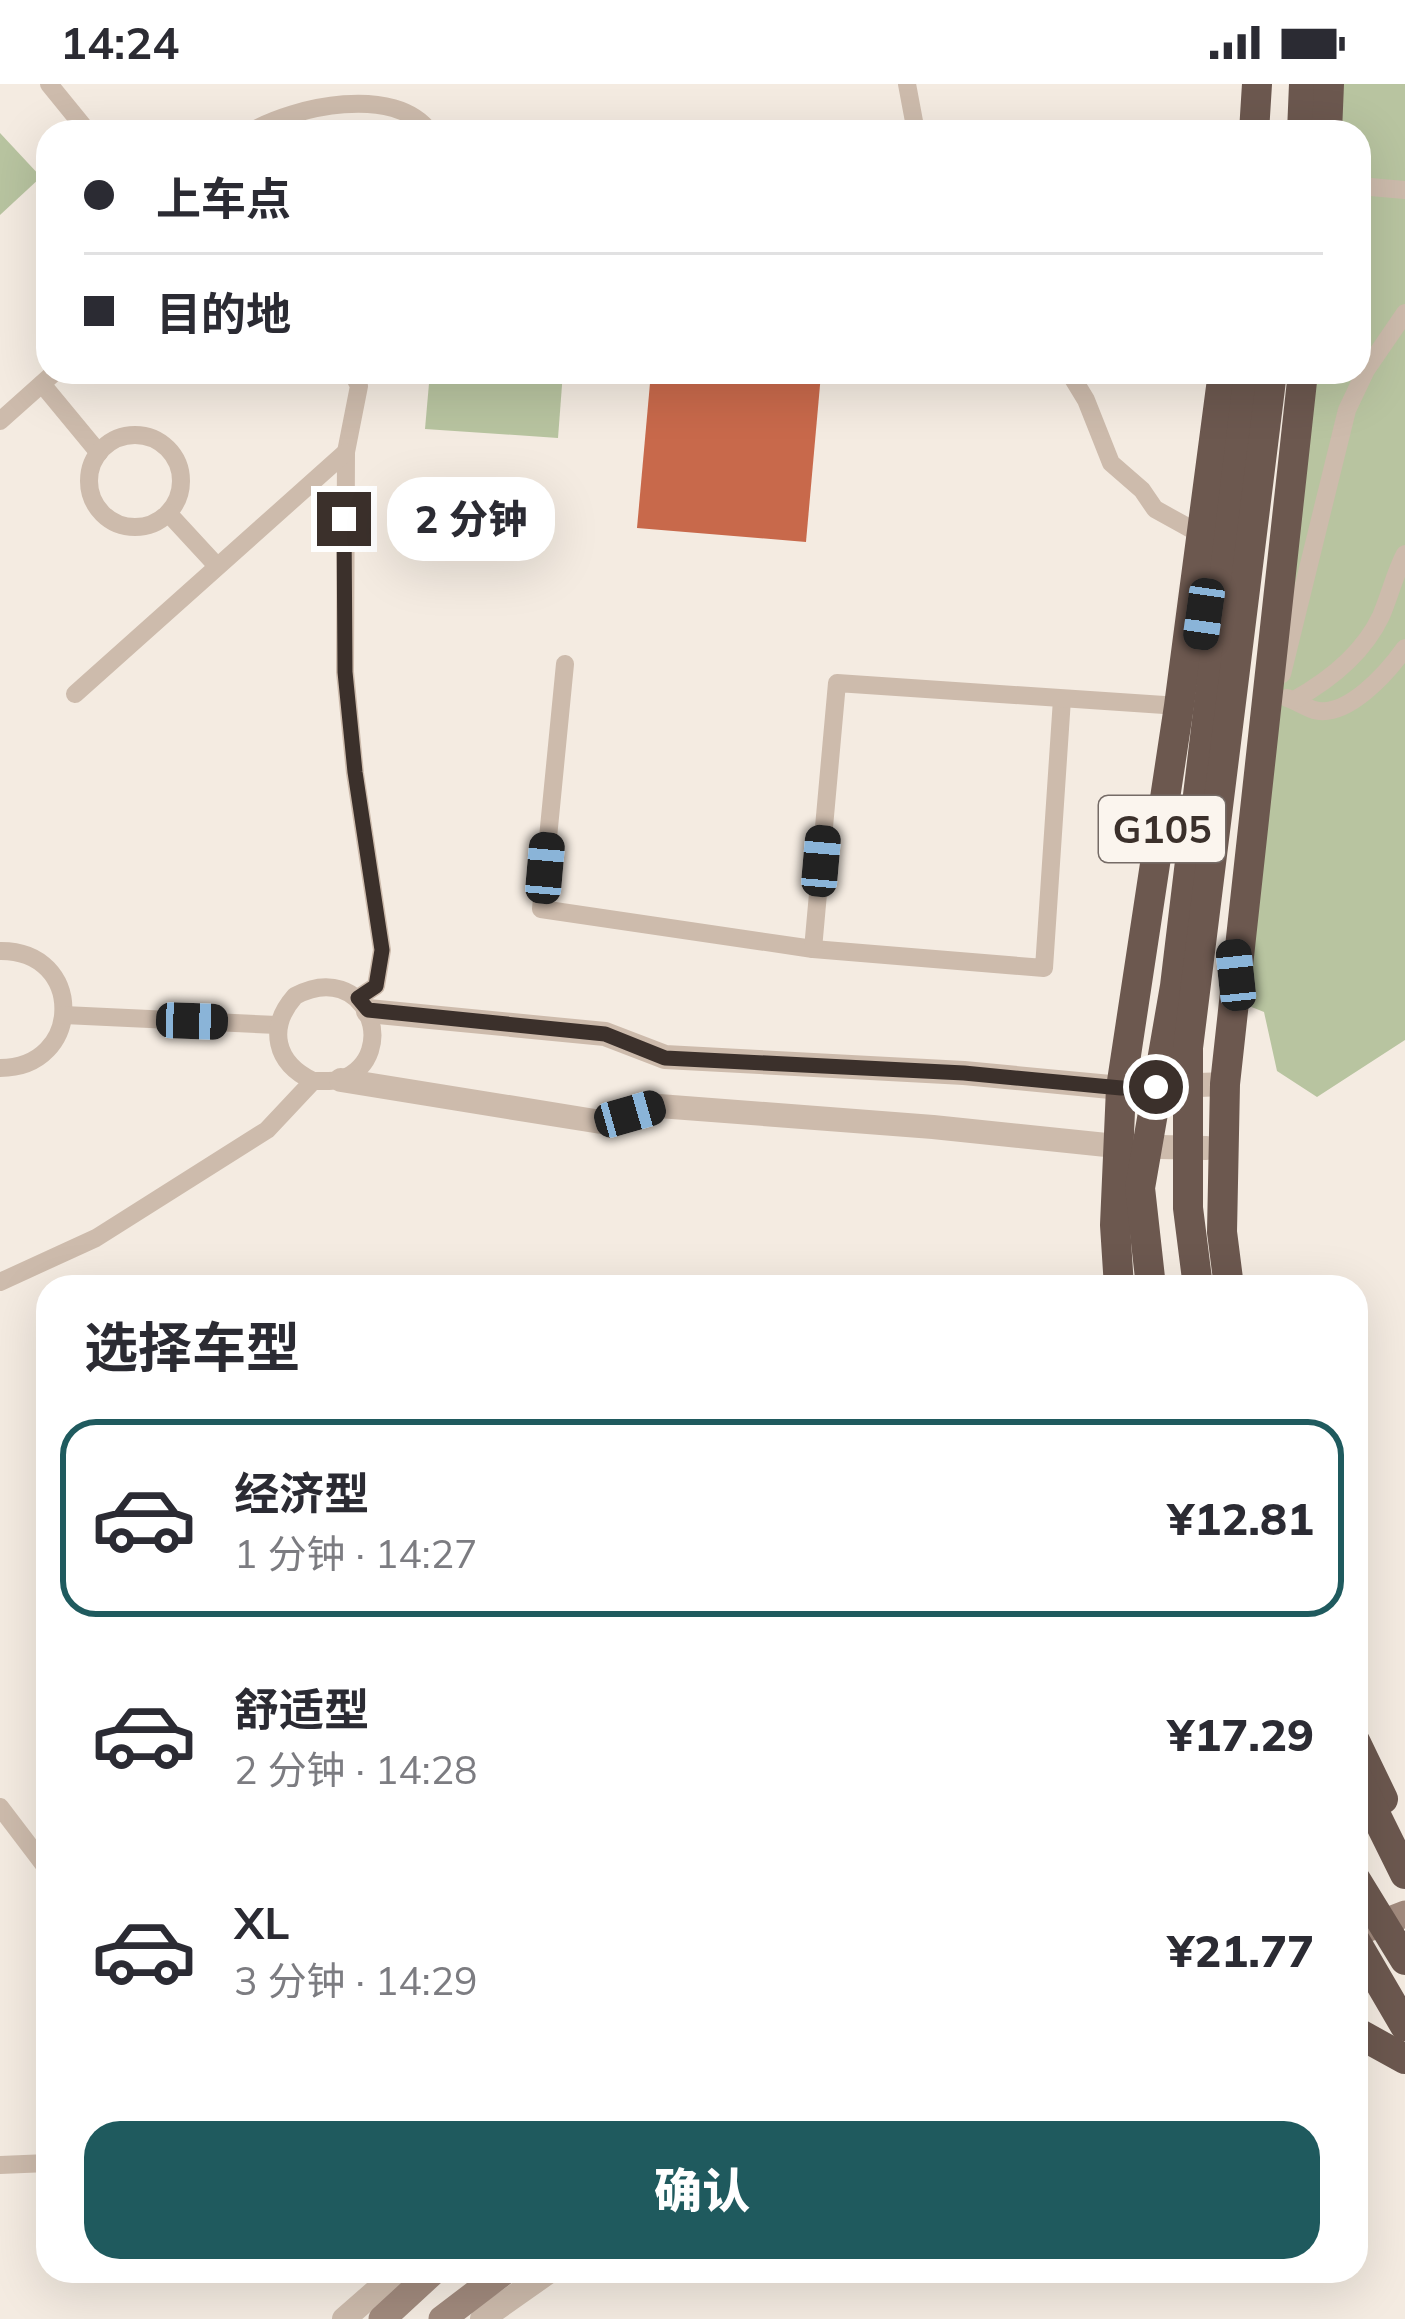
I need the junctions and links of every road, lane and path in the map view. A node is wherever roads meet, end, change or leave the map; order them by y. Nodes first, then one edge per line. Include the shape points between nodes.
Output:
1 (49, 84) edge
2 (908, 84) edge
3 (1257, 84) edge
4 (1277, 84) edge
5 (1304, 84) edge
6 (1328, 84) edge
7 (78, 120) edge
8 (282, 120) edge
9 (421, 120) edge
10 (914, 120) edge
11 (1255, 120) edge
12 (1275, 120) edge
13 (1302, 120) edge
14 (1327, 120) edge
15 (1371, 187) edge
16 (1405, 190) edge
17 (1405, 314) edge
18 (1371, 363) edge
19 (41, 384) edge
20 (52, 384) edge
21 (358, 384) edge
22 (1077, 384) edge
23 (1221, 384) edge
24 (1249, 384) edge
25 (1269, 384) edge
26 (1302, 384) edge
27 (1359, 384) edge
28 (0, 421) edge
29 (1251, 448) junction
30 (346, 452) junction
31 (99, 453) junction
32 (168, 513) junction
33 (1202, 535) junction
34 (1405, 554) edge
35 (217, 566) junction
36 (1405, 648) edge
37 (565, 664) dead end
38 (75, 694) dead end
39 (1285, 697) junction
40 (1062, 699) junction
41 (1179, 706) junction
42 (1247, 940) dead end
43 (814, 950) junction
44 (0, 951) edge
45 (1236, 975) junction
46 (363, 1004) junction
47 (64, 1015) junction
48 (1131, 1023) junction
49 (277, 1024) junction
50 (0, 1068) edge
51 (340, 1080) junction
52 (313, 1081) junction
53 (1225, 1084) junction
54 (1121, 1088) junction
55 (1116, 1146) junction
56 (1222, 1148) junction
57 (1119, 1275) edge
58 (1150, 1275) edge
59 (1196, 1275) edge
60 (1227, 1275) edge
61 (0, 1282) edge
62 (1368, 1769) edge
63 (1368, 1799) edge
64 (0, 1807) edge
65 (1405, 1848) edge
66 (36, 1854) edge
67 (1405, 1864) edge
68 (1405, 1874) edge
69 (1368, 1879) edge
70 (1368, 1903) edge
71 (1405, 1914) edge
72 (1368, 1928) edge
73 (1405, 1960) edge
74 (1368, 1963) edge
75 (1405, 2026) edge
76 (1368, 2039) edge
77 (1405, 2059) edge
78 (36, 2164) edge
79 (0, 2165) edge
80 (385, 2283) edge
81 (421, 2283) edge
82 (490, 2283) edge
83 (533, 2283) edge
84 (344, 2319) edge
85 (382, 2319) edge
86 (442, 2319) edge
87 (482, 2319) edge

1 - 7 street
2 - 10 street
3 - 11 highway
4 - 12 highway
5 - 13 highway
6 - 14 highway
8 - 9 street via 358,104
15 - 16 street
17 - 18 street
19 - 28 street
20 - 31 street
21 - 30 street
22 - 33 street via 1111,463 1155,508
23 - 33 highway, G105
24 - 29 highway, bridge
25 - 29 highway, bridge
26 - 45 highway, G105 / G105
27 - 39 street via 1347,410
29 - 45 highway, bridge via 1267,576 1228,898
29 - 48 highway, bridge via 1216,526 1169,878
29 - 58 highway, bridge via 1140,1188
29 - 59 highway, bridge via 1188,1048
30 - 35 street
30 - 46 street via 345,672 382,950 376,986
31 - 32 street via 89,483 101,512 129,526
31 - 32 street via 136,435 165,446 181,484
32 - 35 street
33 - 41 highway, G105
34 - 39 street via 1360,647 1328,681
35 - 38 street
36 - 39 street via 1337,708 1317,711
37 - 43 street via 541,909
39 - 42 street
40 - 41 street
40 - 43 street via 837,683
40 - 43 street via 1044,968
41 - 48 highway, G105
44 - 47 street via 45,966 62,993
45 - 53 highway, G105 / G105
46 - 49 street via 343,988 310,988
46 - 51 street via 374,1038 363,1064
46 - 54 street via 605,1034 665,1058
47 - 49 street
47 - 50 street via 44,1053
48 - 54 highway, G105
49 - 52 street via 284,1060
51 - 52 street
51 - 55 street via 601,1122 659,1106
52 - 61 street via 267,1130 96,1238
53 - 54 street
53 - 56 highway, G105 / G105
54 - 55 highway, G105
55 - 56 street
55 - 57 highway, G105
56 - 60 highway, G105 / G105
62 - 65 highway
63 - 68 highway, bridge
64 - 66 street
67 - 69 main road
70 - 73 highway, bridge
71 - 72 main road
74 - 75 highway
76 - 77 highway
78 - 79 street
80 - 84 street
81 - 85 main road
82 - 86 main road
83 - 87 street

